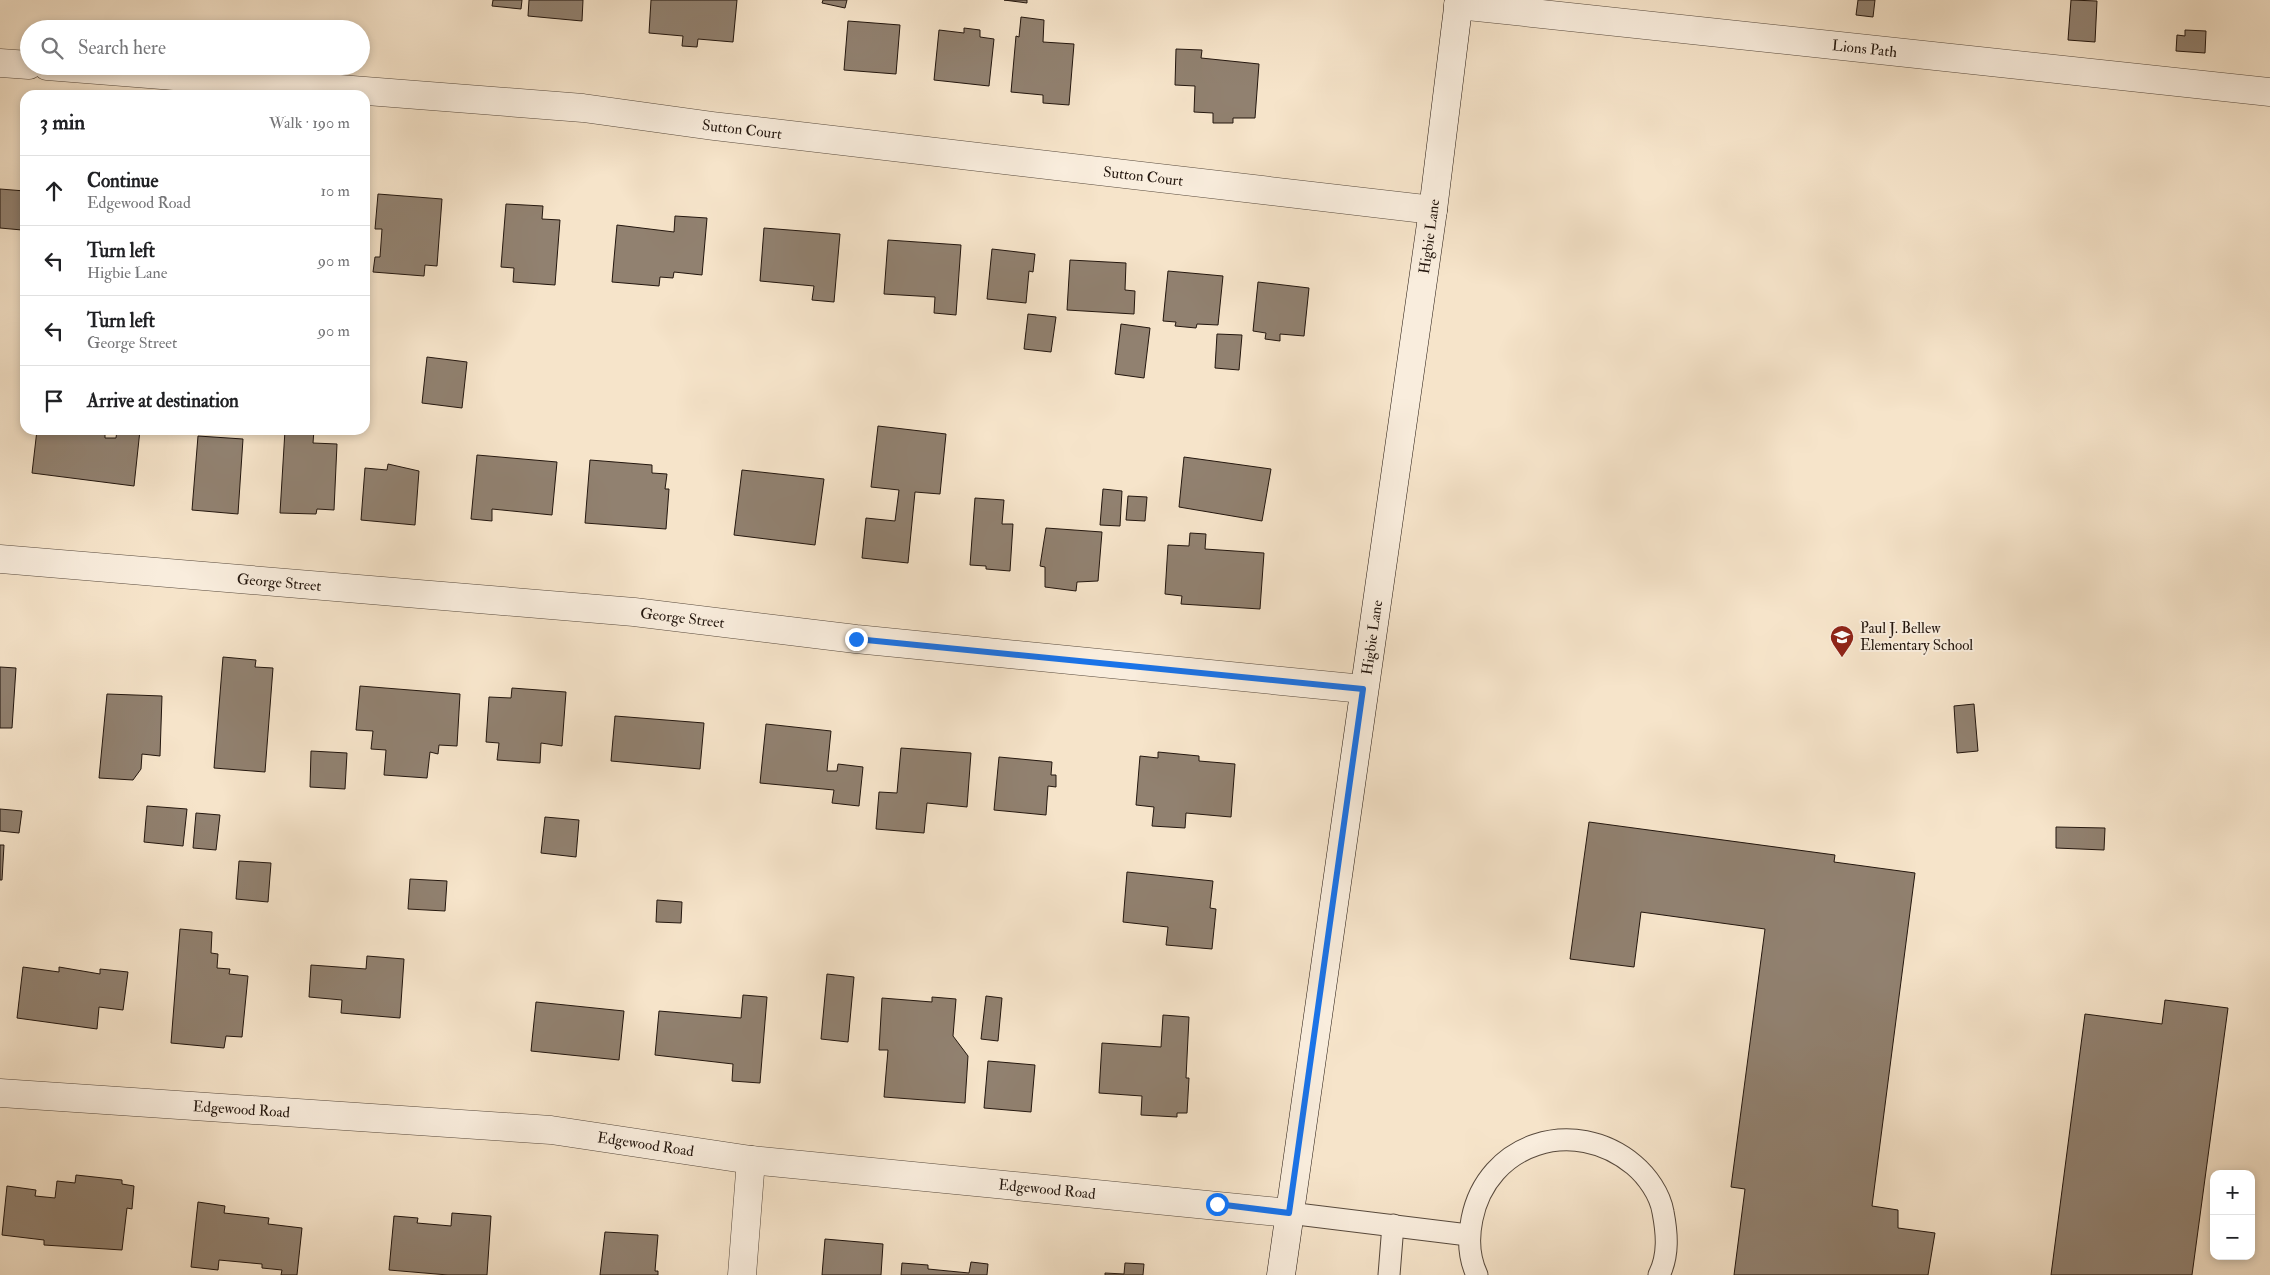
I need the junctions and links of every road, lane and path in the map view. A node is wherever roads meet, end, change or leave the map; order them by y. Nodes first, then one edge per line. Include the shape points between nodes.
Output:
1 (1458, 2) edge
2 (0, 62) edge
3 (20, 64) edge
4 (162, 75) edge
5 (353, 90) edge
6 (370, 91) edge
7 (2270, 92) edge
8 (1433, 210) junction
9 (0, 559) edge
10 (1363, 689) junction
11 (0, 1093) edge
12 (751, 1160) junction
13 (1289, 1213) junction
14 (1393, 1225) junction
15 (1468, 1235) junction
16 (742, 1275) edge
17 (1281, 1275) edge
18 (1389, 1275) edge
19 (1477, 1275) edge
20 (1659, 1275) edge

1 - 7 street, Lions Path
1 - 8 street, Higbie Lane
2 - 3 street
4 - 5 street, Sutton Court
6 - 8 street, Sutton Court via 583,108
8 - 10 street, Higbie Lane
9 - 10 street, George Street via 634,612 856,639
10 - 13 street, Higbie Lane
11 - 12 street, Edgewood Road via 551,1130
12 - 13 street, Edgewood Road
12 - 16 street
13 - 14 lane
13 - 17 street, Higbie Lane
14 - 15 lane
14 - 18 lane
15 - 19 lane
15 - 20 lane via 1475,1201 1493,1172 1520,1151 1552,1139 1586,1140 1618,1152 1632,1163 1644,1174 1662,1203 1668,1237

